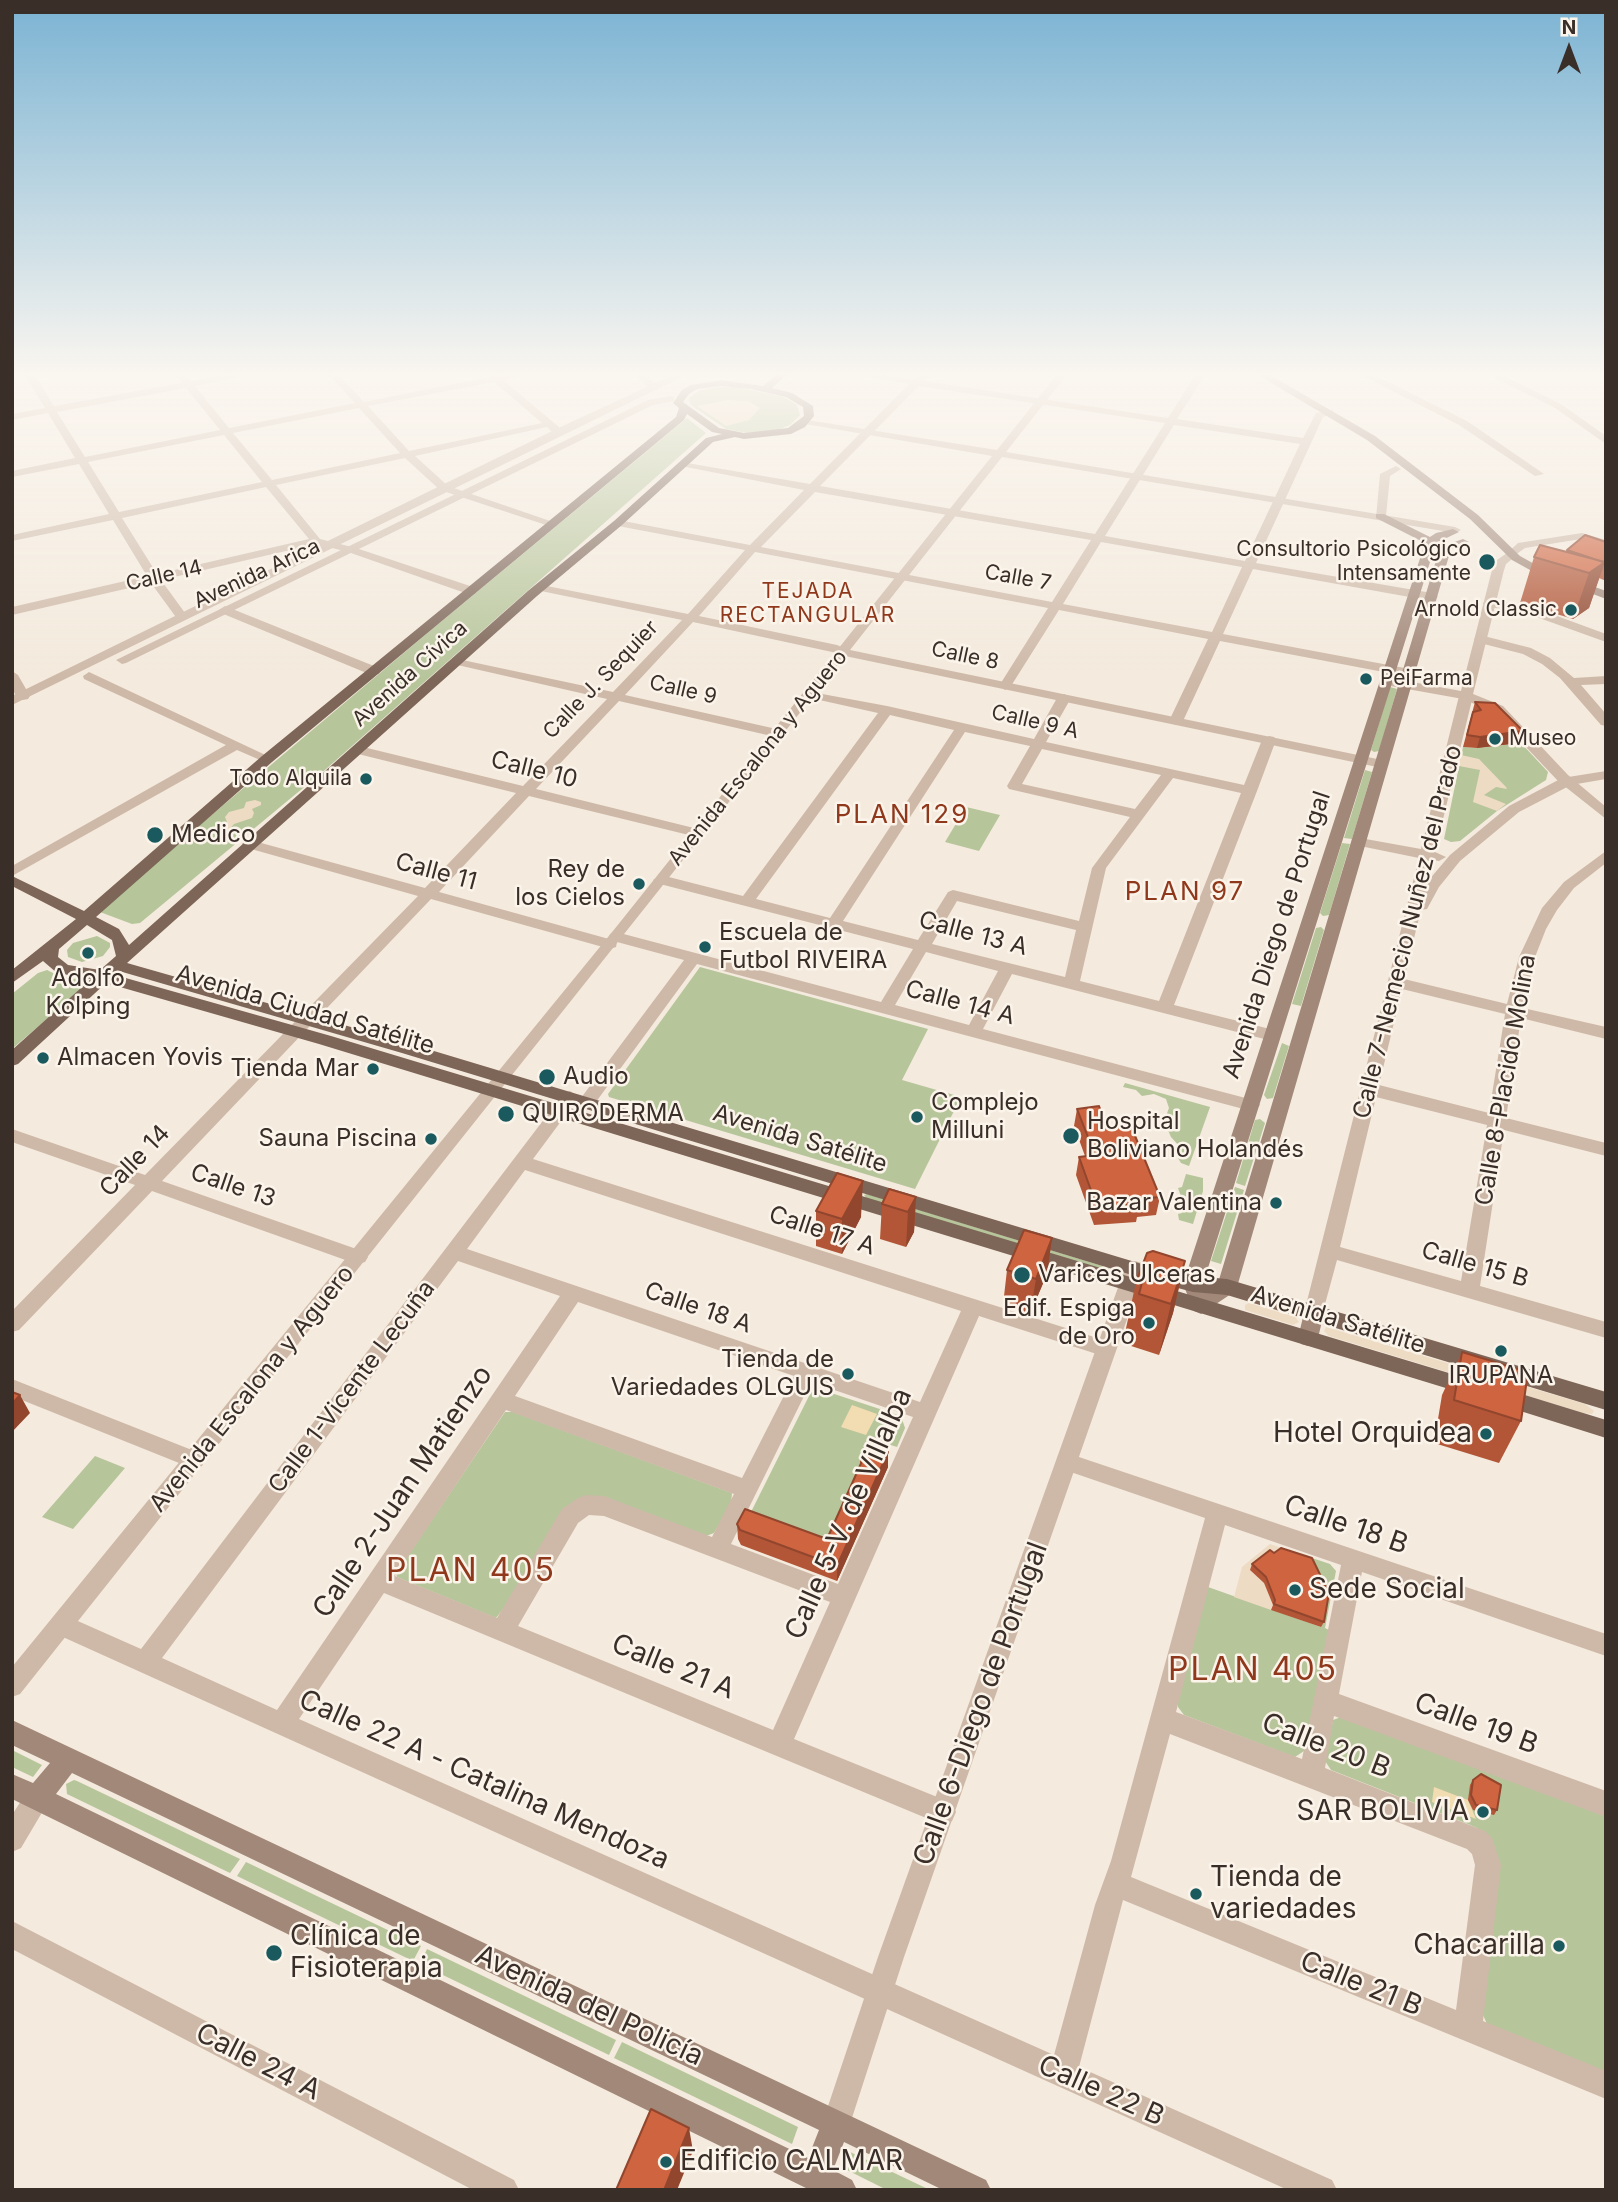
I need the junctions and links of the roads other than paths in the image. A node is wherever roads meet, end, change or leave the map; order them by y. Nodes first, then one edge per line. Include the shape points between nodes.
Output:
1 (90, 475) edge
2 (259, 475) edge
3 (309, 475) edge
4 (430, 475) edge
5 (468, 475) edge
6 (503, 475) edge
7 (612, 475) edge
8 (671, 475) edge
9 (732, 475) edge
10 (828, 475) edge
11 (983, 475) edge
12 (1128, 475) edge
13 (1291, 475) edge
14 (1385, 475) edge
15 (1404, 475) edge
16 (1421, 475) edge
17 (1136, 476) junction
18 (266, 484) junction
19 (444, 488) junction
20 (814, 489) junction
21 (464, 494) junction
22 (1280, 500) junction
23 (953, 513) junction
24 (116, 516) junction
25 (1380, 516) junction
26 (618, 523) junction
27 (553, 524) junction
28 (1468, 527) junction
29 (1454, 531) junction
30 (1492, 536) junction
31 (12, 538) edge
32 (1096, 538) junction
33 (316, 541) junction
34 (1431, 542) junction
35 (1472, 543) junction
36 (1606, 544) edge
37 (330, 545) junction
38 (753, 548) junction
39 (352, 550) junction
40 (1508, 557) junction
41 (1248, 565) junction
42 (901, 576) junction
43 (154, 579) junction
44 (541, 587) junction
45 (472, 590) junction
46 (1414, 594) junction
47 (1606, 595) edge
48 (1432, 597) junction
49 (1489, 603) junction
50 (1055, 604) junction
51 (1606, 604) edge
52 (225, 610) junction
53 (12, 611) edge
54 (182, 617) junction
55 (691, 618) junction
56 (1217, 637) junction
57 (1606, 638) edge
58 (1480, 639) junction
59 (842, 652) junction
60 (457, 661) junction
61 (374, 671) junction
62 (12, 675) edge
63 (1387, 675) junction
64 (89, 676) junction
65 (1408, 679) junction
66 (1606, 680) edge
67 (1571, 682) junction
68 (1006, 686) junction
69 (811, 694) junction
70 (614, 696) junction
71 (1466, 696) junction
72 (18, 698) edge
73 (1064, 698) junction
74 (887, 710) junction
75 (12, 714) edge
76 (1176, 721) junction
77 (1606, 722) edge
78 (962, 727) junction
79 (776, 733) junction
80 (1269, 740) junction
81 (1037, 744) junction
82 (235, 746) junction
83 (359, 750) junction
84 (267, 759) junction
85 (1360, 759) junction
86 (1382, 764) junction
87 (1169, 774) junction
88 (1606, 775) edge
89 (1567, 781) junction
90 (525, 791) junction
91 (1250, 791) junction
92 (1137, 814) junction
93 (1606, 815) edge
94 (697, 833) junction
95 (1360, 842) junction
96 (249, 844) junction
97 (1606, 855) edge
98 (1427, 857) junction
99 (1455, 858) junction
100 (12, 872) edge
101 (12, 880) edge
102 (661, 880) junction
103 (428, 894) junction
104 (747, 901) junction
105 (83, 919) junction
106 (1310, 919) junction
107 (834, 923) junction
108 (1335, 925) junction
109 (1085, 927) junction
110 (1407, 937) junction
111 (613, 940) junction
112 (922, 946) junction
113 (51, 948) junction
114 (694, 957) junction
115 (115, 967) junction
116 (1007, 969) junction
117 (12, 978) edge
118 (1395, 982) junction
119 (1072, 984) junction
120 (885, 1008) junction
121 (1164, 1008) junction
122 (1514, 1011) junction
123 (301, 1026) junction
124 (973, 1032) junction
125 (1606, 1033) edge
126 (1272, 1035) junction
127 (1299, 1042) junction
128 (12, 1060) edge
129 (497, 1084) junction
130 (1370, 1088) junction
131 (572, 1104) junction
132 (1251, 1105) junction
133 (1279, 1112) junction
134 (1497, 1121) junction
135 (12, 1135) edge
136 (1606, 1150) edge
137 (521, 1162) junction
138 (150, 1183) junction
139 (849, 1191) junction
140 (1330, 1251) junction
141 (454, 1252) junction
142 (358, 1256) junction
143 (1132, 1277) junction
144 (1194, 1284) junction
145 (1227, 1287) junction
146 (1469, 1291) junction
147 (573, 1293) junction
148 (1201, 1306) junction
149 (973, 1307) junction
150 (1314, 1313) junction
151 (12, 1324) edge
152 (1606, 1330) edge
153 (1308, 1338) junction
154 (1106, 1349) junction
155 (806, 1372) junction
156 (12, 1387) edge
157 (502, 1400) junction
158 (1606, 1401) edge
159 (926, 1413) junction
160 (1606, 1429) edge
161 (194, 1461) junction
162 (1067, 1462) junction
163 (747, 1489) junction
164 (1217, 1513) junction
165 (717, 1549) junction
166 (1353, 1559) junction
167 (379, 1580) junction
168 (844, 1597) junction
169 (62, 1625) junction
170 (502, 1631) junction
171 (1606, 1645) edge
172 (145, 1662) junction
173 (12, 1686) edge
174 (1325, 1701) junction
175 (1162, 1719) junction
176 (282, 1724) junction
177 (12, 1732) edge
178 (779, 1744) junction
179 (68, 1759) junction
180 (1311, 1774) junction
181 (12, 1787) edge
182 (37, 1799) junction
183 (1606, 1804) edge
184 (943, 1812) junction
185 (12, 1839) edge
186 (1116, 1884) junction
187 (12, 1934) edge
188 (880, 1992) junction
189 (1468, 2028) junction
190 (1063, 2073) junction
191 (1606, 2085) edge
192 (836, 2124) junction
193 (814, 2183) edge
194 (504, 2190) edge
195 (842, 2190) edge
196 (976, 2190) edge
197 (1322, 2190) edge

1 - 24 street
2 - 18 street
3 - 18 street
4 - 19 street
5 - 19 street, Avenida Arica
6 - 21 street, Avenida Arica
7 - 27 main road, Avenida Cívica
8 - 26 main road, Avenida Cívica
9 - 20 street
10 - 20 street, Calle J. Sequier
11 - 23 street, Avenida Escalona y Aguero
12 - 17 street
13 - 22 street
14 - 25 street
15 - 28 main road
16 - 30 main road
17 - 22 street
17 - 32 street
18 - 24 street
18 - 33 street
19 - 21 street
19 - 37 street, Avenida Arica
20 - 23 street
20 - 38 street, Calle J. Sequier
21 - 27 street
21 - 39 street, Avenida Arica
22 - 25 street
22 - 41 street
23 - 32 street
23 - 42 street, Avenida Escalona y Aguero
24 - 31 street
24 - 43 street
25 - 29 street
25 - 34 main road
26 - 38 street, Calle 7
26 - 44 main road, Avenida Cívica
27 - 45 main road, Avenida Cívica
28 - 29 main road
28 - 30 main road
29 - 34 main road
29 - 35 main road via 1454,537
30 - 35 main road
30 - 40 main road
32 - 41 street
32 - 50 street
33 - 37 street
33 - 43 street, Calle 14
34 - 46 main road, Avenida Diego de Portugal
35 - 40 main road
35 - 48 main road, Avenida Diego de Portugal via 1446,547
36 - 40 street via 1582,536 1522,545
37 - 39 street
37 - 54 street, Avenida Arica
38 - 42 street, Calle 7
38 - 55 street, Calle J. Sequier
39 - 45 street
39 - 52 street, Avenida Arica
40 - 47 main road
40 - 49 street, Calle 7-Nemecio Nuñez del Prado via 1499,567
40 - 51 main road
41 - 46 street
41 - 56 street
42 - 50 street, Calle 7
42 - 59 street, Avenida Escalona y Aguero
43 - 53 street, Calle 14
43 - 54 street
44 - 55 street, Calle 8
44 - 60 main road, Avenida Cívica
45 - 61 main road, Avenida Cívica
46 - 48 street
46 - 63 main road, Avenida Diego de Portugal
48 - 65 main road, Avenida Diego de Portugal
49 - 57 street via 1534,612
49 - 58 street, Calle 7-Nemecio Nuñez del Prado
50 - 56 street, Calle 7
50 - 68 street
52 - 61 street
52 - 64 street, Avenida Arica
54 - 72 street, Avenida Arica
55 - 59 street, Calle 8
55 - 70 street, Calle J. Sequier
56 - 63 street, Calle 7
56 - 76 street
58 - 67 street via 1541,658
58 - 71 street, Calle 7-Nemecio Nuñez del Prado
59 - 68 street, Calle 8
59 - 69 street, Avenida Escalona y Aguero
60 - 70 street, Calle 9
60 - 83 main road, Avenida Cívica
61 - 84 main road, Avenida Cívica
62 - 72 street
63 - 65 street, Calle 7
63 - 85 main road, Avenida Diego de Portugal
64 - 75 street, Avenida Arica
64 - 82 street
65 - 71 street, Calle 7
65 - 86 main road, Avenida Diego de Portugal
66 - 67 street
67 - 77 street
68 - 73 street, Calle 8
69 - 74 street, Calle 9 A
69 - 79 street, Avenida Escalona y Aguero
70 - 79 street, Calle 9
70 - 90 street, Calle J. Sequier
71 - 89 street, Calle 7 via 1505,714
71 - 98 street, Calle 7-Nemecio Nuñez del Prado
73 - 76 street, Calle 8
73 - 81 street
74 - 78 street, Calle 9 A
74 - 104 street
76 - 80 street, Calle 8
78 - 81 street, Calle 9 A
78 - 107 street
79 - 94 street, Avenida Escalona y Aguero
80 - 85 street, Calle 8
80 - 91 street
81 - 87 street, Calle 9 A
81 - 92 street via 1014,786
82 - 84 street
82 - 100 street
83 - 90 street, Calle 10
83 - 96 main road, Avenida Cívica
84 - 105 main road, Avenida Cívica
85 - 86 street, Calle 8
85 - 106 main road, Avenida Diego de Portugal
86 - 95 main road, Avenida Diego de Portugal
87 - 91 street, Calle 9 A
87 - 92 street
88 - 89 street
89 - 93 street, Calle 7
89 - 99 street via 1514,809
90 - 94 street, Calle 10
90 - 103 street, Calle J. Sequier
91 - 121 street
92 - 109 street via 1100,868
94 - 102 street, Avenida Escalona y Aguero
95 - 98 street
95 - 108 main road, Avenida Diego de Portugal
96 - 103 street, Calle 11
96 - 115 main road, Avenida Cívica
97 - 122 street, Calle 8-Placido Molina via 1567,887 1538,929
98 - 99 street
98 - 110 street, Calle 7-Nemecio Nuñez del Prado
99 - 110 street via 1432,886
101 - 105 main road
102 - 104 street, Calle 13 A
102 - 111 street, Avenida Escalona y Aguero
103 - 111 street, Calle 11
103 - 123 street, Calle J. Sequier
104 - 107 street, Calle 13 A
105 - 113 main road, Avenida Cívica
105 - 115 main road via 118,938
106 - 108 main road
106 - 126 main road, Avenida Diego de Portugal
107 - 112 street, Calle 13 A
108 - 127 main road, Avenida Diego de Portugal
109 - 112 street via 953,895
109 - 119 street
110 - 118 street, Calle 7-Nemecio Nuñez del Prado
111 - 114 street, Calle 14 A
111 - 129 street, Avenida Escalona y Aguero
112 - 116 street, Calle 13 A
112 - 120 street
113 - 115 main road, Avenida Ciudad Satélite via 55,965
113 - 117 main road
114 - 120 street, Calle 14 A
114 - 131 street, Calle 1-Vicente Lecuña
115 - 123 main road, Avenida Ciudad Satélite
115 - 128 main road, Avenida Cívica
116 - 119 street, Calle 13 A
116 - 124 street
118 - 122 street
118 - 130 street, Calle 7-Nemecio Nuñez del Prado
119 - 121 street, Calle 13 A
120 - 124 street, Calle 14 A
121 - 126 street, Calle 13 A
122 - 125 street
122 - 134 street, Calle 8-Placido Molina
123 - 129 main road, Avenida Ciudad Satélite
123 - 138 street, Calle 14
124 - 132 street, Calle 14 A
126 - 127 main road
126 - 132 main road, Avenida Diego de Portugal
127 - 133 main road, Avenida Diego de Portugal
129 - 131 main road, Avenida Satélite
129 - 142 street, Avenida Escalona y Aguero
130 - 134 street
130 - 140 street, Calle 7-Nemecio Nuñez del Prado
131 - 137 street, Calle 1-Vicente Lecuña
131 - 139 main road, Avenida Satélite
131 - 139 main road, Avenida Satélite
132 - 133 main road
132 - 144 main road, Avenida Diego de Portugal
133 - 145 main road, Avenida Diego de Portugal
134 - 136 street
134 - 146 street, Calle 8-Placido Molina
135 - 138 street, Calle 13
137 - 141 street, Calle 1-Vicente Lecuña
137 - 149 street, Calle 17 A
138 - 142 street, Calle 13
138 - 151 street, Calle 14
139 - 143 main road, Avenida Satélite
140 - 146 street, Calle 15 B
140 - 150 street, Calle 7-Nemecio Nuñez del Prado
141 - 147 street, Calle 18 A
141 - 172 street, Calle 1-Vicente Lecuña
142 - 161 street, Avenida Escalona y Aguero
143 - 144 main road, Avenida Satélite
143 - 148 main road, Avenida Satélite
143 - 154 street, Calle 6-Diego de Portugal
144 - 145 main road, Avenida Satélite
144 - 148 main road
145 - 148 main road
145 - 150 main road, Avenida Satélite
146 - 152 street, Calle 15 B
147 - 155 street, Calle 18 A
147 - 157 street, Calle 2-Juan Matienzo
148 - 153 main road, Avenida Satélite
149 - 154 street, Calle 17 A
149 - 159 street, Calle 5-V. de Villalba
150 - 153 main road
150 - 158 main road, Avenida Satélite
153 - 160 main road, Avenida Satélite
154 - 162 street, Calle 6-Diego de Portugal
155 - 159 street, Calle 18 A
155 - 163 street
156 - 161 street
157 - 163 street
157 - 167 street, Calle 2-Juan Matienzo
159 - 168 street, Calle 5-V. de Villalba
161 - 169 street, Avenida Escalona y Aguero
162 - 164 street, Calle 18 B
162 - 184 street, Calle 6-Diego de Portugal
163 - 165 street
164 - 166 street, Calle 18 B
164 - 175 street
165 - 168 street
165 - 170 street via 604,1506 586,1505 570,1516
166 - 171 street, Calle 18 B
166 - 174 street
167 - 170 street, Calle 21 A
167 - 176 street, Calle 2-Juan Matienzo
168 - 178 street, Calle 5-V. de Villalba
169 - 172 street, Calle 22 A - Catalina Mendoza
169 - 173 street, Avenida Escalona y Aguero
170 - 178 street, Calle 21 A
172 - 176 street, Calle 22 A - Catalina Mendoza
174 - 180 street
174 - 183 street, Calle 19 B
175 - 180 street, Calle 20 B
175 - 186 street
176 - 188 street, Calle 22 A - Catalina Mendoza
177 - 179 main road, Avenida del Policía
178 - 184 street, Calle 21 A
179 - 182 main road
179 - 192 main road, Avenida del Policía
180 - 189 street, Calle 20 B via 1467,1834 1483,1847 1488,1865
181 - 182 main road, Avenida del Policía
182 - 185 street
182 - 193 main road, Avenida del Policía
184 - 188 street, Calle 6-Diego de Portugal
186 - 189 street, Calle 21 B
186 - 190 street
187 - 194 street, Calle 24 A
188 - 190 street, Calle 22 B
188 - 192 street, Calle 6-Diego de Portugal
189 - 191 street, Calle 21 B
190 - 197 street, Calle 22 B
192 - 193 main road
192 - 196 main road, Avenida del Policía
193 - 195 main road, Avenida del Policía

